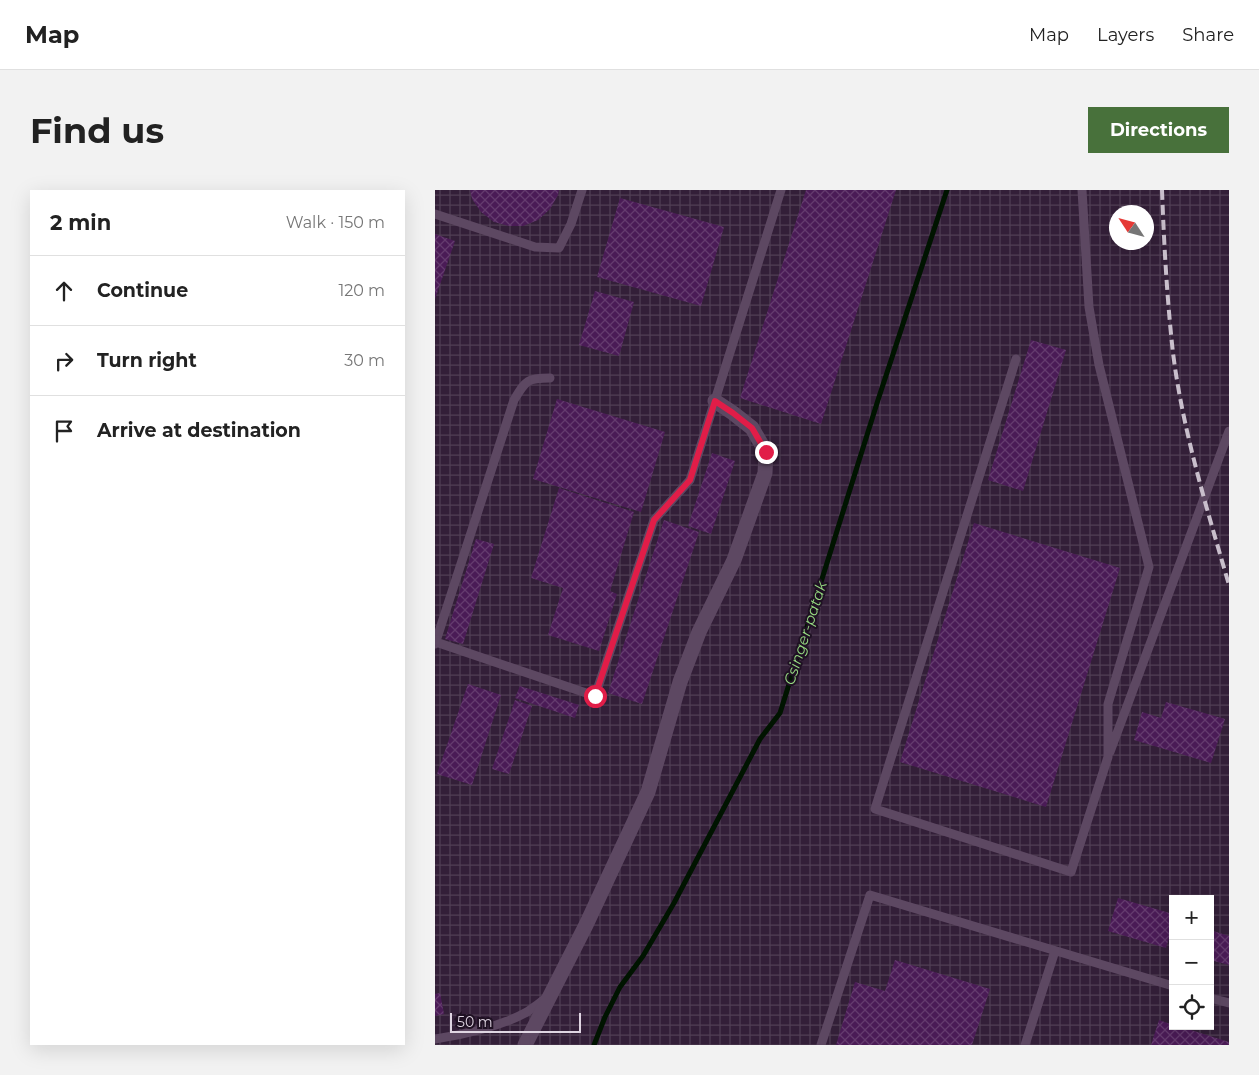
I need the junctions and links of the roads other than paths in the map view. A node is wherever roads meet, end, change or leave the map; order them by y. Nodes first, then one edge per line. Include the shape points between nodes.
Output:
1 (582, 190) edge
2 (781, 190) edge
3 (1082, 190) edge
4 (435, 214) edge
5 (1015, 360) dead end
6 (550, 378) dead end
7 (715, 401) junction
8 (1229, 431) edge
9 (435, 643) edge
10 (1109, 757) junction
11 (1055, 951) junction
12 (1170, 985) edge
13 (551, 994) junction
14 (1214, 999) edge
15 (1229, 1003) edge
16 (435, 1039) edge
17 (525, 1045) edge
18 (821, 1045) edge
19 (1025, 1045) edge

1 - 4 lane via 559,248 535,247
2 - 7 lane
3 - 10 lane via 1089,306 1099,365 1149,567 1108,704
5 - 10 lane via 875,809 1071,872
6 - 9 lane via 534,378 523,385 514,400
7 - 9 lane via 690,480 654,520 595,696
7 - 13 street via 752,428 766,452 765,473 734,560 699,632 680,682 648,792
8 - 10 lane
11 - 12 lane
11 - 18 lane via 870,895
11 - 19 lane
13 - 16 lane via 527,1012 505,1022
13 - 17 street
14 - 15 lane

